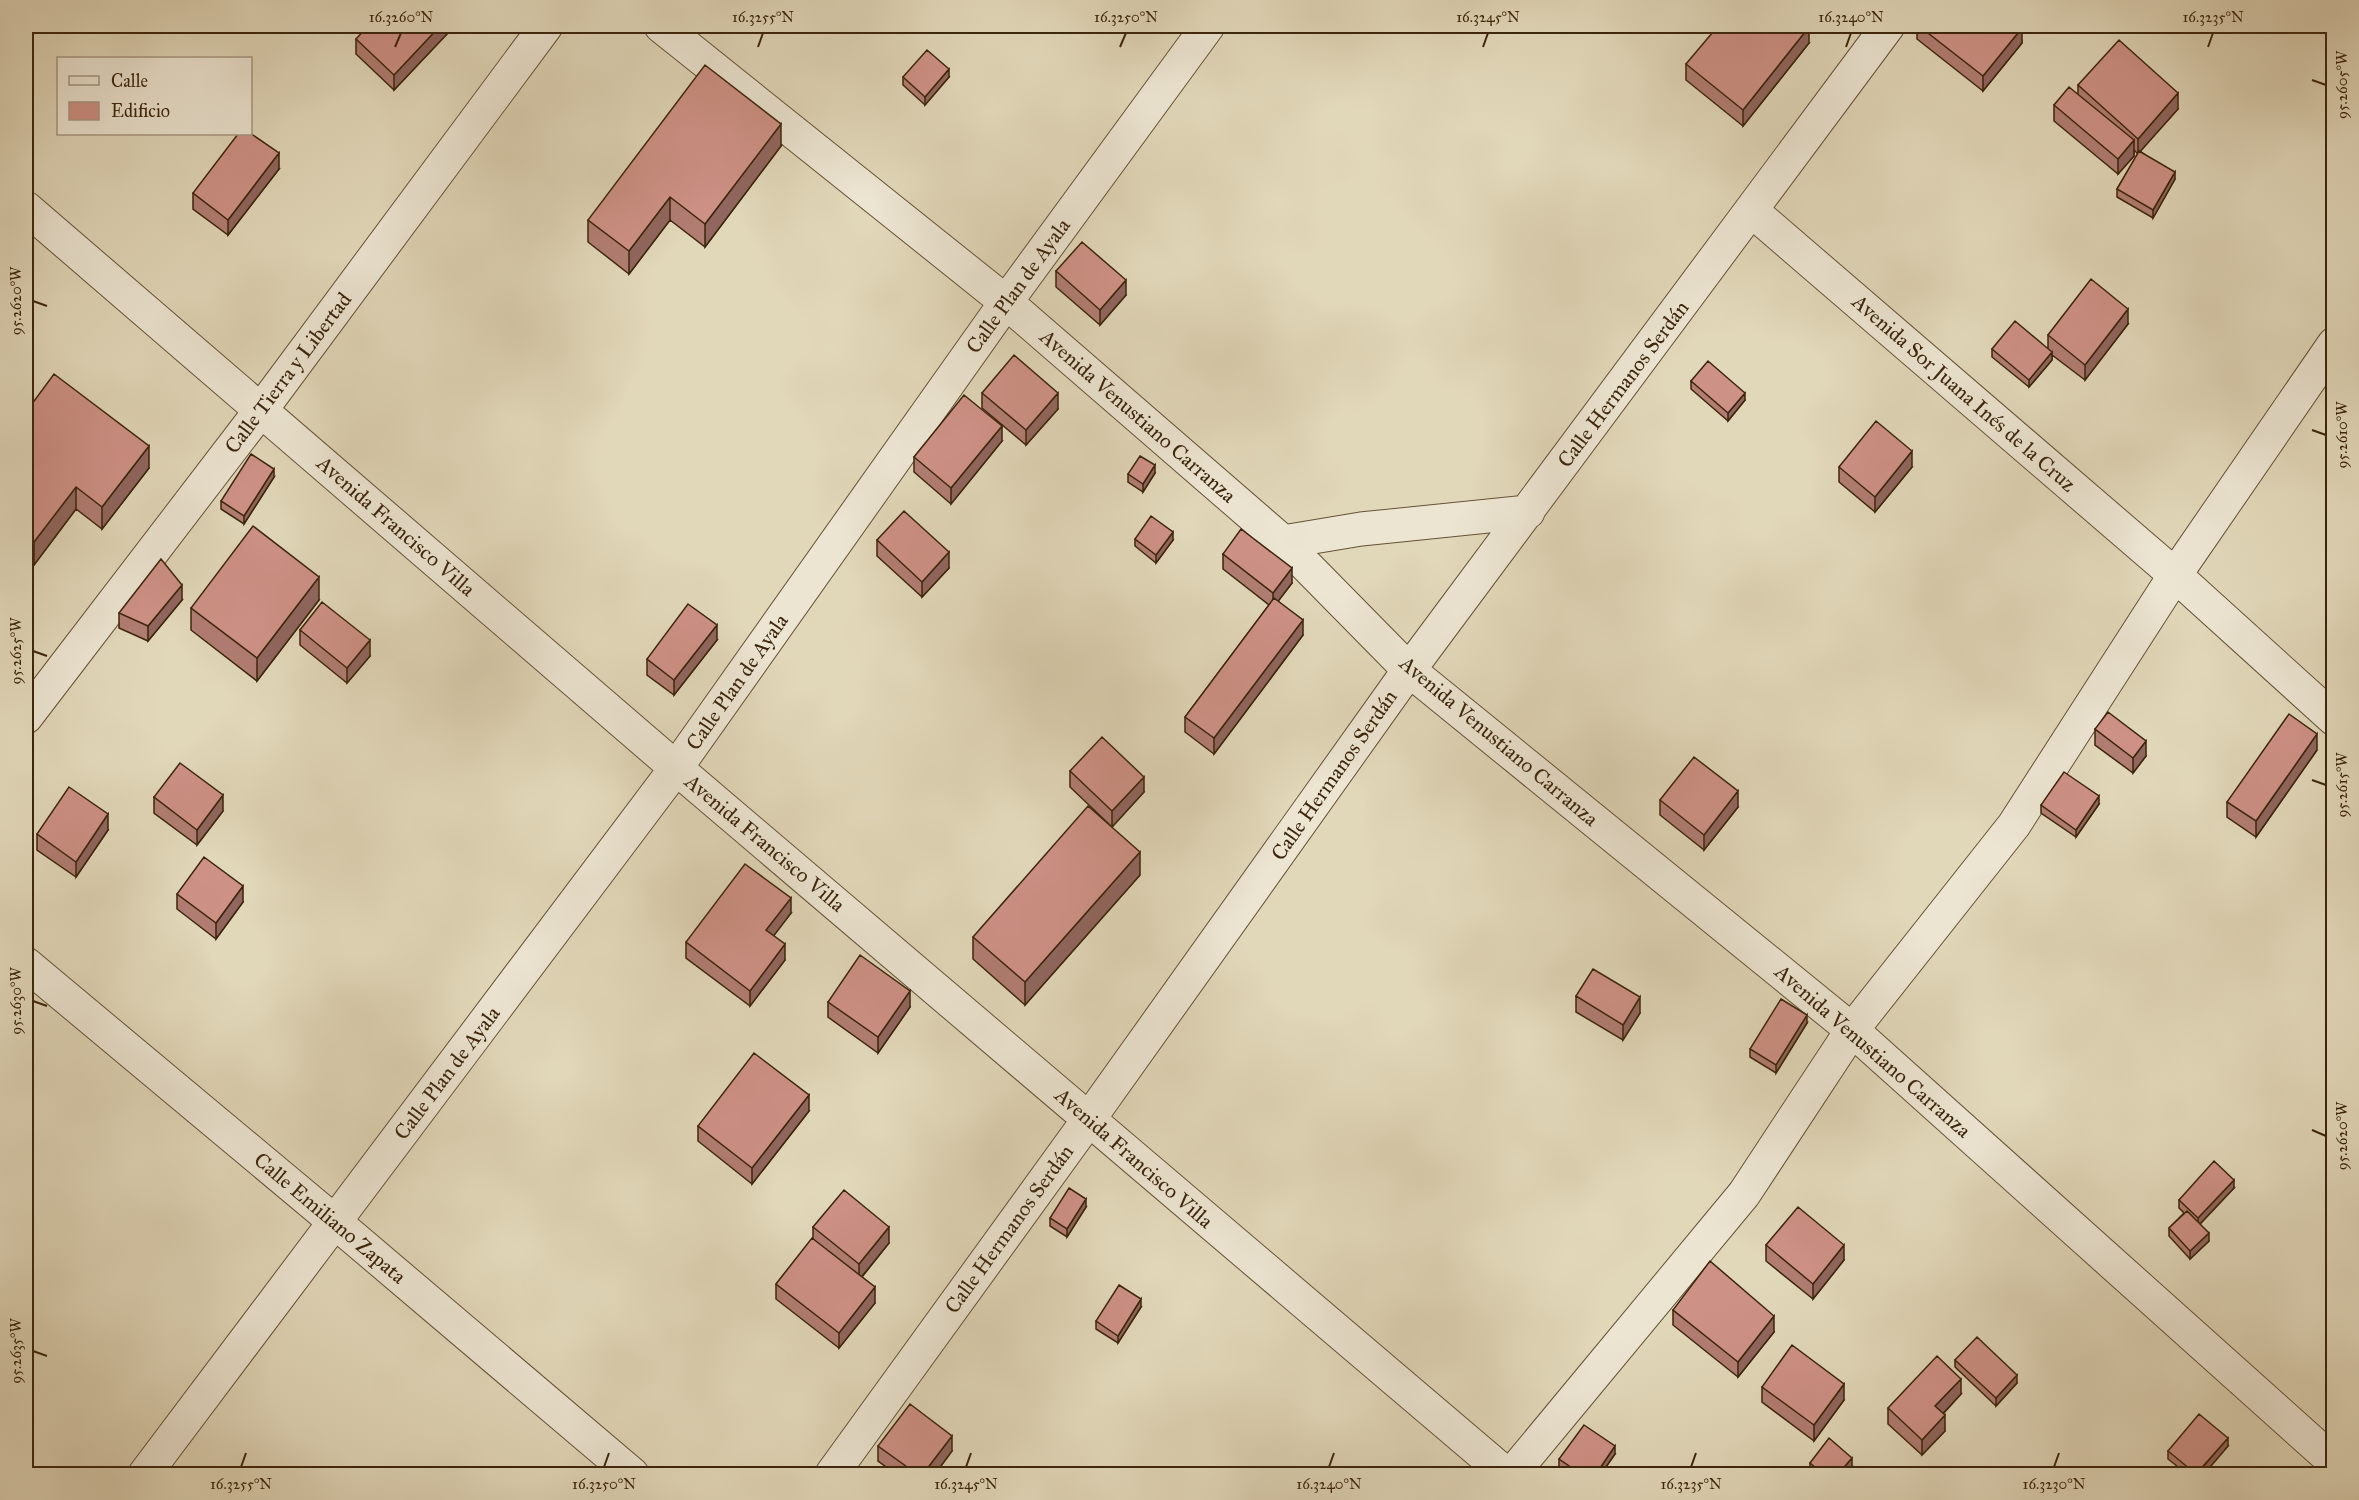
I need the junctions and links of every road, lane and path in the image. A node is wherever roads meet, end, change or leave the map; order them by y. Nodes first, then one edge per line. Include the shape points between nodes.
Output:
1 (546, 26) edge
2 (661, 26) edge
3 (1208, 26) edge
4 (1888, 26) edge
5 (26, 208) edge
6 (1752, 211) junction
7 (1006, 302) junction
8 (2334, 344) edge
9 (261, 410) junction
10 (1528, 512) junction
11 (1283, 542) junction
12 (2175, 575) junction
13 (1409, 670) junction
14 (26, 717) edge
15 (2334, 719) edge
16 (676, 768) junction
17 (26, 964) edge
18 (1852, 1029) junction
19 (1089, 1119) junction
20 (335, 1222) junction
21 (2334, 1462) edge
22 (145, 1474) edge
23 (632, 1474) edge
24 (832, 1474) edge
25 (1506, 1474) edge
26 (1512, 1474) edge

1 - 9 street, Calle Tierra y Libertad
2 - 7 street, Avenida Venustiano Carranza
3 - 7 street, Calle Plan de Ayala
4 - 6 street, Calle Hermanos Serdán
5 - 9 street, Avenida Francisco Villa
6 - 10 street, Calle Hermanos Serdán
6 - 12 street, Avenida Sor Juana Inés de la Cruz
7 - 11 street, Avenida Venustiano Carranza
7 - 16 street, Calle Plan de Ayala
8 - 12 street
9 - 14 street, Calle Tierra y Libertad
9 - 16 street, Avenida Francisco Villa
10 - 11 street via 1361,529
10 - 13 street, Calle Hermanos Serdán
11 - 13 street, Avenida Venustiano Carranza
12 - 15 street, Avenida Sor Juana Inés de la Cruz
12 - 18 street via 2014,825
13 - 18 street, Avenida Venustiano Carranza
13 - 19 street, Calle Hermanos Serdán
16 - 19 street, Avenida Francisco Villa
16 - 20 street, Calle Plan de Ayala
17 - 20 street, Calle Emiliano Zapata
18 - 21 street, Avenida Venustiano Carranza
18 - 26 street via 1744,1194
19 - 24 street, Calle Hermanos Serdán
19 - 25 street, Avenida Francisco Villa
20 - 22 street, Calle Plan de Ayala
20 - 23 street, Calle Emiliano Zapata

